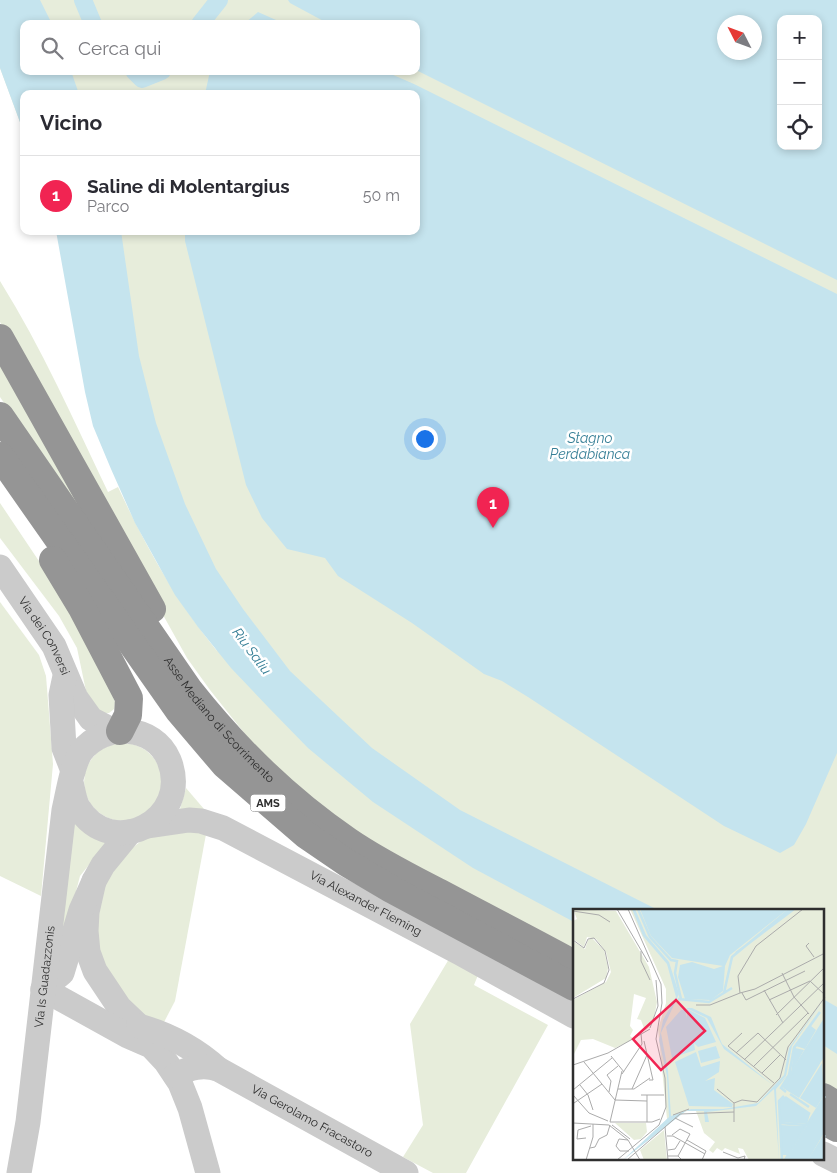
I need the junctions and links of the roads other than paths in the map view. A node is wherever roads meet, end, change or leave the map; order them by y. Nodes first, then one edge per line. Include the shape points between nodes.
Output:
1 (0, 338) edge
2 (0, 416) edge
3 (0, 456) edge
4 (47, 523) junction
5 (0, 567) edge
6 (161, 649) junction
7 (66, 676) junction
8 (117, 731) junction
9 (64, 748) junction
10 (72, 776) junction
11 (64, 810) junction
12 (139, 829) junction
13 (94, 882) junction
14 (573, 963) edge
15 (573, 986) edge
16 (43, 989) junction
17 (119, 1007) junction
18 (573, 1015) edge
19 (145, 1036) junction
20 (218, 1070) junction
21 (175, 1075) junction
22 (824, 1098) edge
23 (837, 1105) edge
24 (824, 1121) edge
25 (837, 1128) edge
26 (824, 1154) edge
27 (837, 1161) edge
28 (19, 1173) edge
29 (208, 1173) edge
30 (406, 1173) edge

1 - 6 highway via 164,632
2 - 6 highway, Asse Mediano di Scorrimento / AMS
3 - 4 highway, Asse Mediano di Scorrimento / AMS
4 - 8 highway via 46,549 82,608 128,698 128,715
4 - 15 highway, Asse Mediano di Scorrimento / AMS via 179,711 225,765 306,835 347,863
5 - 7 street, Via dei Conversi via 54,646
6 - 14 highway, Asse Mediano di Scorrimento / AMS via 189,690 230,739 305,808 348,841
7 - 8 street via 91,719
7 - 9 street, Via dei Conversi via 62,695
8 - 10 street via 103,734 90,742
8 - 12 street via 139,733 156,742 166,753 173,772 173,794 168,806 162,814
9 - 10 street, Via dei Conversi
9 - 11 street
10 - 11 street, Via Is Guadazzonis
10 - 12 street via 75,801 86,817 106,830
11 - 16 street, Via Is Guadazzonis
12 - 13 street via 103,865
12 - 18 street, Via Alexander Fleming via 189,820 223,828
13 - 16 street via 81,910 66,966
13 - 17 street via 87,912 88,952 95,971
16 - 17 street via 65,986 89,992
16 - 19 street, Via Gerolamo Fracastoro via 128,1036
16 - 28 street, Via Is Guadazzonis
17 - 19 street
19 - 20 street, Via Gerolamo Fracastoro via 155,1030 196,1052
19 - 21 street
20 - 21 street, Via Gerolamo Fracastoro via 197,1066
20 - 30 street, Via Gerolamo Fracastoro
21 - 29 street via 190,1108
22 - 23 highway
24 - 25 highway
26 - 27 street

